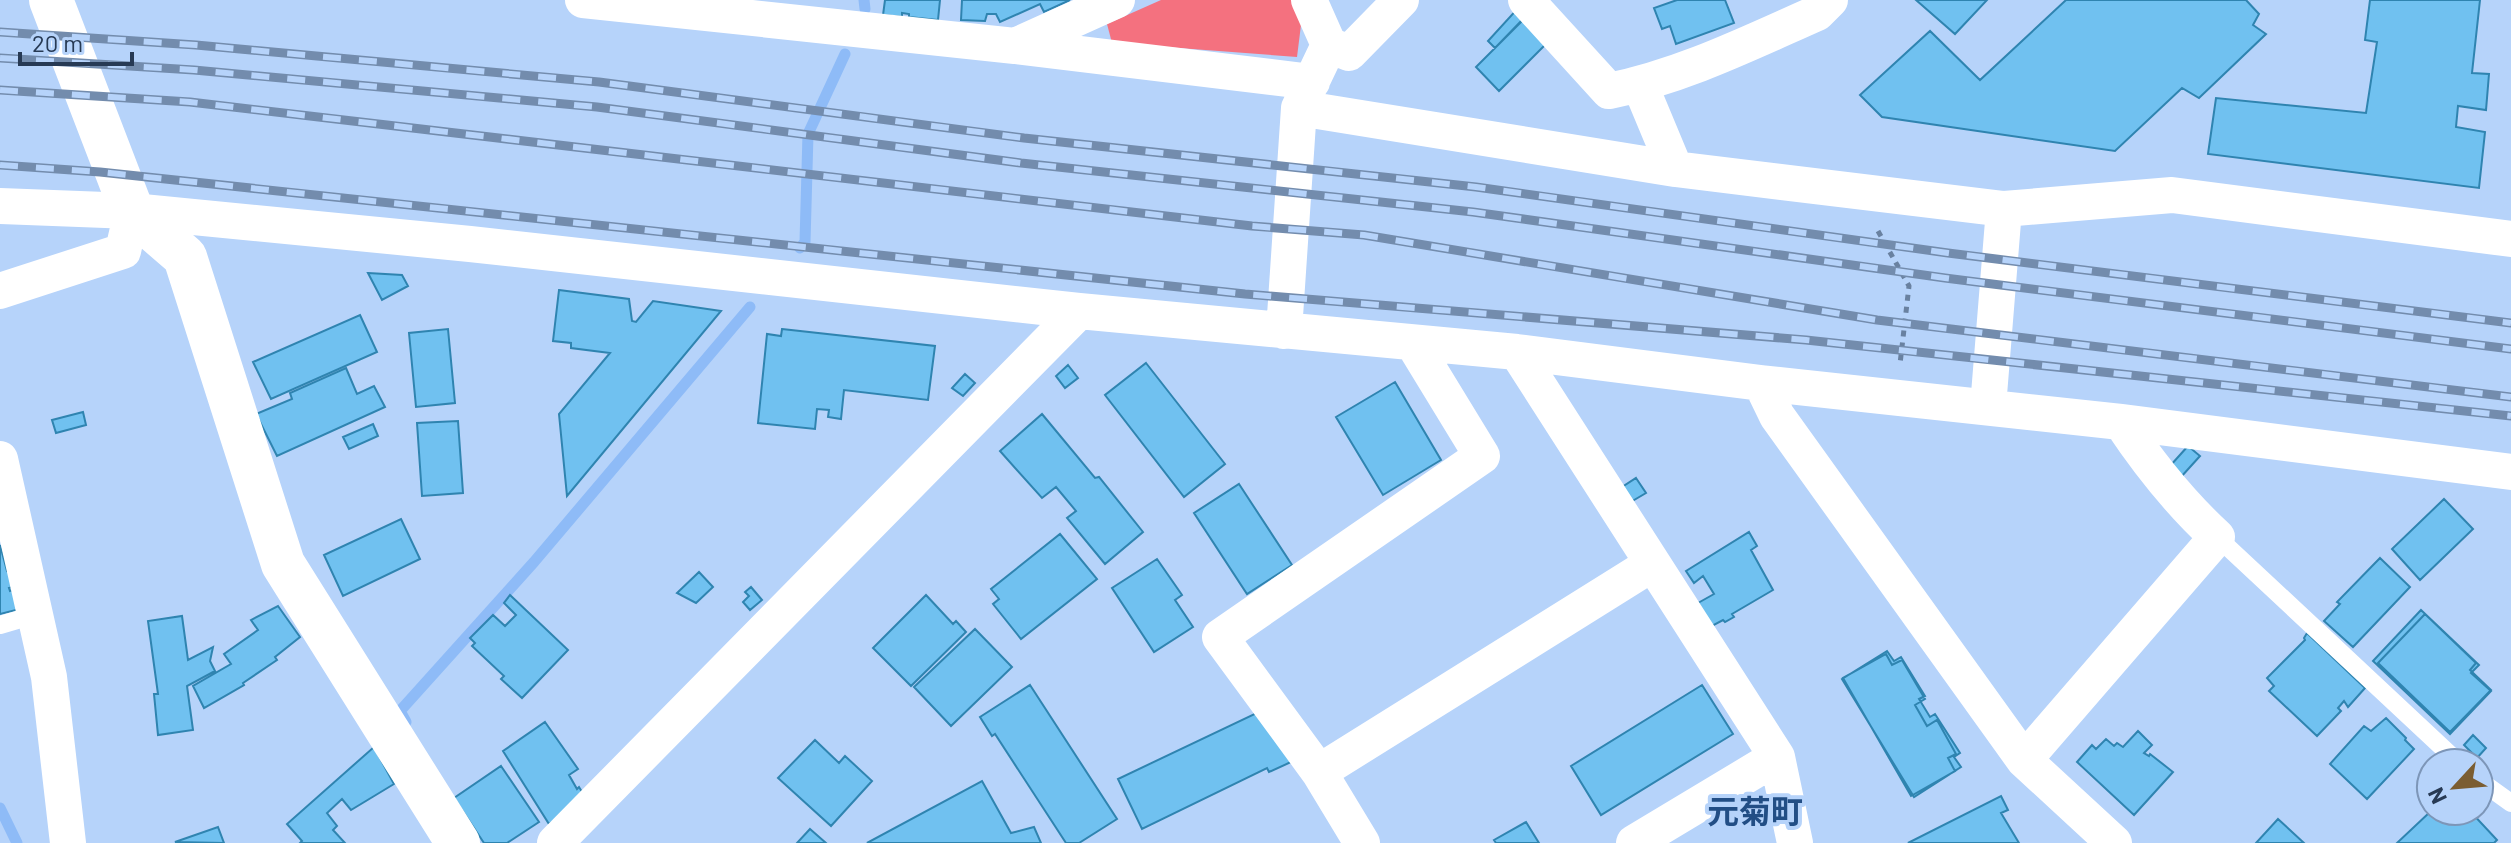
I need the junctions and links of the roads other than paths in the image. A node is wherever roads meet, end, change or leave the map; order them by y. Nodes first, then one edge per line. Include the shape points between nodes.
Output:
1 (51, 0) edge
2 (583, 0) edge
3 (1117, 0) edge
4 (1309, 0) edge
5 (1401, 0) edge
6 (1526, 0) edge
7 (1830, 0) edge
8 (688, 6) edge
9 (838, 14) edge
10 (1015, 46) junction
11 (1339, 49) junction
12 (1640, 85) junction
13 (1305, 95) junction
14 (1675, 169) junction
15 (0, 206) edge
16 (2004, 209) junction
17 (132, 211) junction
18 (2511, 239) edge
19 (0, 291) edge
20 (1079, 311) junction
21 (1284, 331) junction
22 (1413, 343) junction
23 (1517, 352) junction
24 (1761, 383) junction
25 (1988, 407) junction
26 (2121, 422) junction
27 (0, 459) edge
28 (2511, 472) edge
29 (2217, 537) junction
30 (1652, 564) junction
31 (34, 615) junction
32 (0, 625) edge
33 (2442, 747) edge
34 (1777, 757) junction
35 (2024, 760) junction
36 (1319, 772) junction
37 (68, 843) edge
38 (458, 843) edge
39 (555, 843) edge
40 (1362, 843) edge
41 (1634, 843) edge
42 (1795, 843) edge
43 (2114, 843) edge

1 - 17 main road
2 - 8 street
3 - 10 street
4 - 11 street
5 - 11 street
6 - 12 street via 1609,91
7 - 12 street via 1817,13
8 - 9 street
9 - 10 street
10 - 13 street
11 - 13 street
12 - 14 street
13 - 14 street
13 - 21 street
14 - 16 street
15 - 17 street
16 - 18 street via 2172,195
16 - 25 street
17 - 19 street via 123,251
17 - 20 street
17 - 38 main road via 185,257 283,564
20 - 21 street
20 - 39 street
21 - 22 street
22 - 23 street
22 - 36 street via 1482,456 1220,637
23 - 24 street
23 - 30 street
24 - 25 street
24 - 35 street via 1777,416
25 - 26 street
26 - 28 street
26 - 29 street via 2146,459
27 - 31 street
29 - 33 lane
29 - 35 street
30 - 34 street
30 - 36 street
31 - 32 lane
31 - 37 street via 49,677
34 - 41 street
34 - 42 street
35 - 43 street
36 - 40 street

